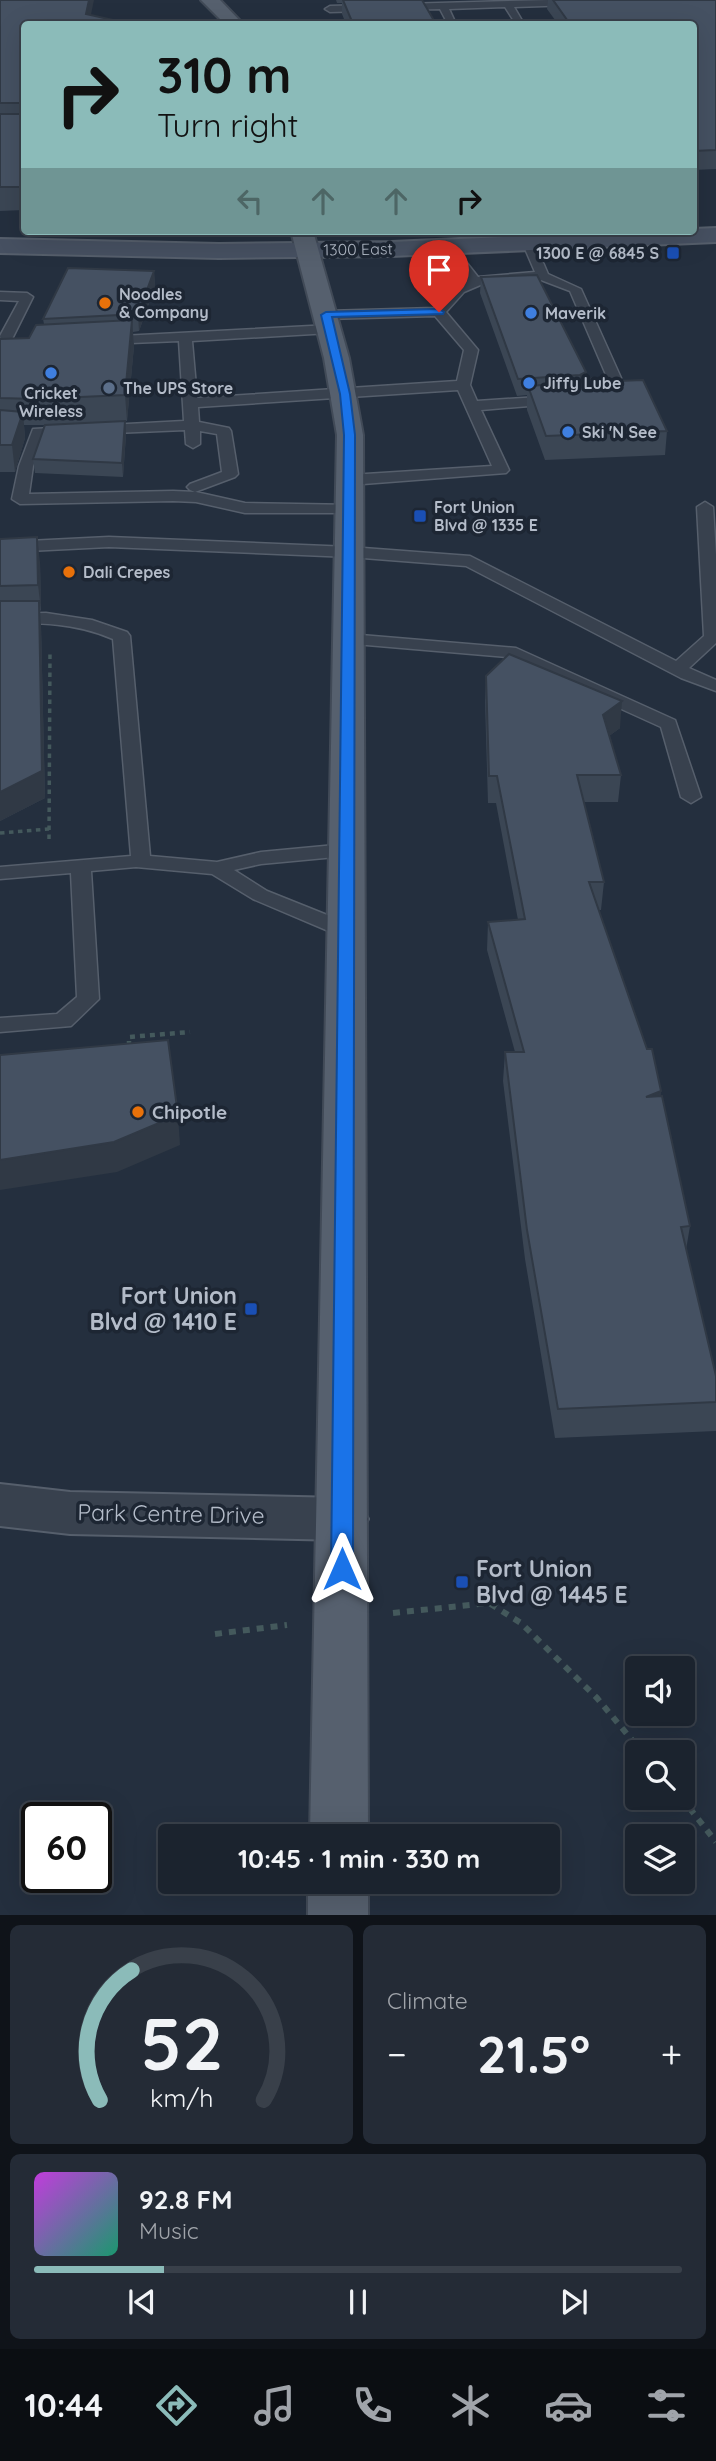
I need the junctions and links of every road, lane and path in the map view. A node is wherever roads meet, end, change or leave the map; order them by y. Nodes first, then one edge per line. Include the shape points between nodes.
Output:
1 (210, 0) edge
2 (587, 2) edge
3 (508, 4) junction
4 (443, 6) junction
5 (330, 9) dead end
6 (231, 21) edge
7 (451, 21) edge
8 (518, 21) edge
9 (634, 235) edge
10 (697, 235) edge
11 (716, 235) edge
12 (305, 241) edge
13 (529, 244) junction
14 (0, 246) edge
15 (448, 247) junction
16 (543, 276) junction
17 (473, 280) junction
18 (0, 296) edge
19 (439, 312) junction
20 (328, 322) junction
21 (185, 337) junction
22 (93, 341) edge
23 (6, 345) edge
24 (463, 385) junction
25 (345, 394) junction
26 (189, 403) junction
27 (472, 406) junction
28 (192, 425) junction
29 (80, 430) junction
30 (192, 444) dead end
31 (78, 449) edge
32 (76, 480) edge
33 (195, 486) junction
34 (350, 494) junction
35 (75, 497) junction
36 (0, 498) edge
37 (20, 499) junction
38 (705, 507) dead end
39 (28, 546) edge
40 (350, 552) junction
41 (0, 619) edge
42 (349, 639) junction
43 (50, 653) dead end
44 (678, 670) junction
45 (716, 686) edge
46 (691, 797) dead end
47 (49, 830) junction
48 (0, 833) edge
49 (48, 845) dead end
50 (346, 850) junction
51 (141, 862) junction
52 (81, 866) junction
53 (217, 868) junction
54 (0, 873) edge
55 (345, 930) junction
56 (0, 1025) edge
57 (190, 1032) dead end
58 (130, 1057) edge
59 (0, 1505) edge
60 (342, 1519) junction
61 (457, 1606) dead end
62 (632, 1740) edge
63 (691, 1810) edge
64 (339, 1824) edge
65 (716, 1842) edge
66 (338, 1894) edge
67 (338, 1915) edge

1 - 6 main road
2 - 3 lane
3 - 4 lane
3 - 8 lane
4 - 5 lane
4 - 7 lane
9 - 13 main road, 1300 East
10 - 11 main road, 1300 East
12 - 14 main road, 1300 East
12 - 15 main road, 1300 East
12 - 20 main road
13 - 15 main road, 1300 East
13 - 16 lane
15 - 17 lane
16 - 17 lane
16 - 27 lane via 575,289 614,378 584,399
17 - 19 lane via 448,296
18 - 23 lane via 27,298
19 - 20 lane
19 - 24 lane via 471,350
20 - 21 lane
20 - 25 main road
21 - 22 lane
21 - 26 lane
24 - 25 lane
24 - 27 lane
25 - 26 lane
25 - 34 main road
26 - 28 lane
27 - 34 lane via 501,470
28 - 29 lane
28 - 30 lane
28 - 33 lane via 224,431 230,474
29 - 31 lane
29 - 37 lane via 32,432
32 - 35 lane
33 - 34 lane via 245,508
33 - 35 lane
34 - 40 main road
35 - 37 lane
36 - 37 lane
38 - 44 lane via 713,637
39 - 40 lane via 109,542
40 - 42 main road
40 - 44 lane via 470,562
41 - 51 lane via 43,616 92,624 121,635
42 - 46 lane via 510,652 669,724
42 - 50 main road
43 - 47 path
44 - 45 lane
47 - 48 path
47 - 49 path
50 - 53 lane via 261,858
50 - 55 main road
51 - 52 lane
51 - 53 lane
52 - 54 lane
52 - 56 lane via 88,999 63,1021
53 - 55 lane via 260,895
55 - 60 main road
57 - 58 path via 129,1037
59 - 60 street, Park Centre Drive via 70,1513
60 - 64 main road
61 - 62 path via 489,1603 521,1623
63 - 65 path
66 - 67 main road

